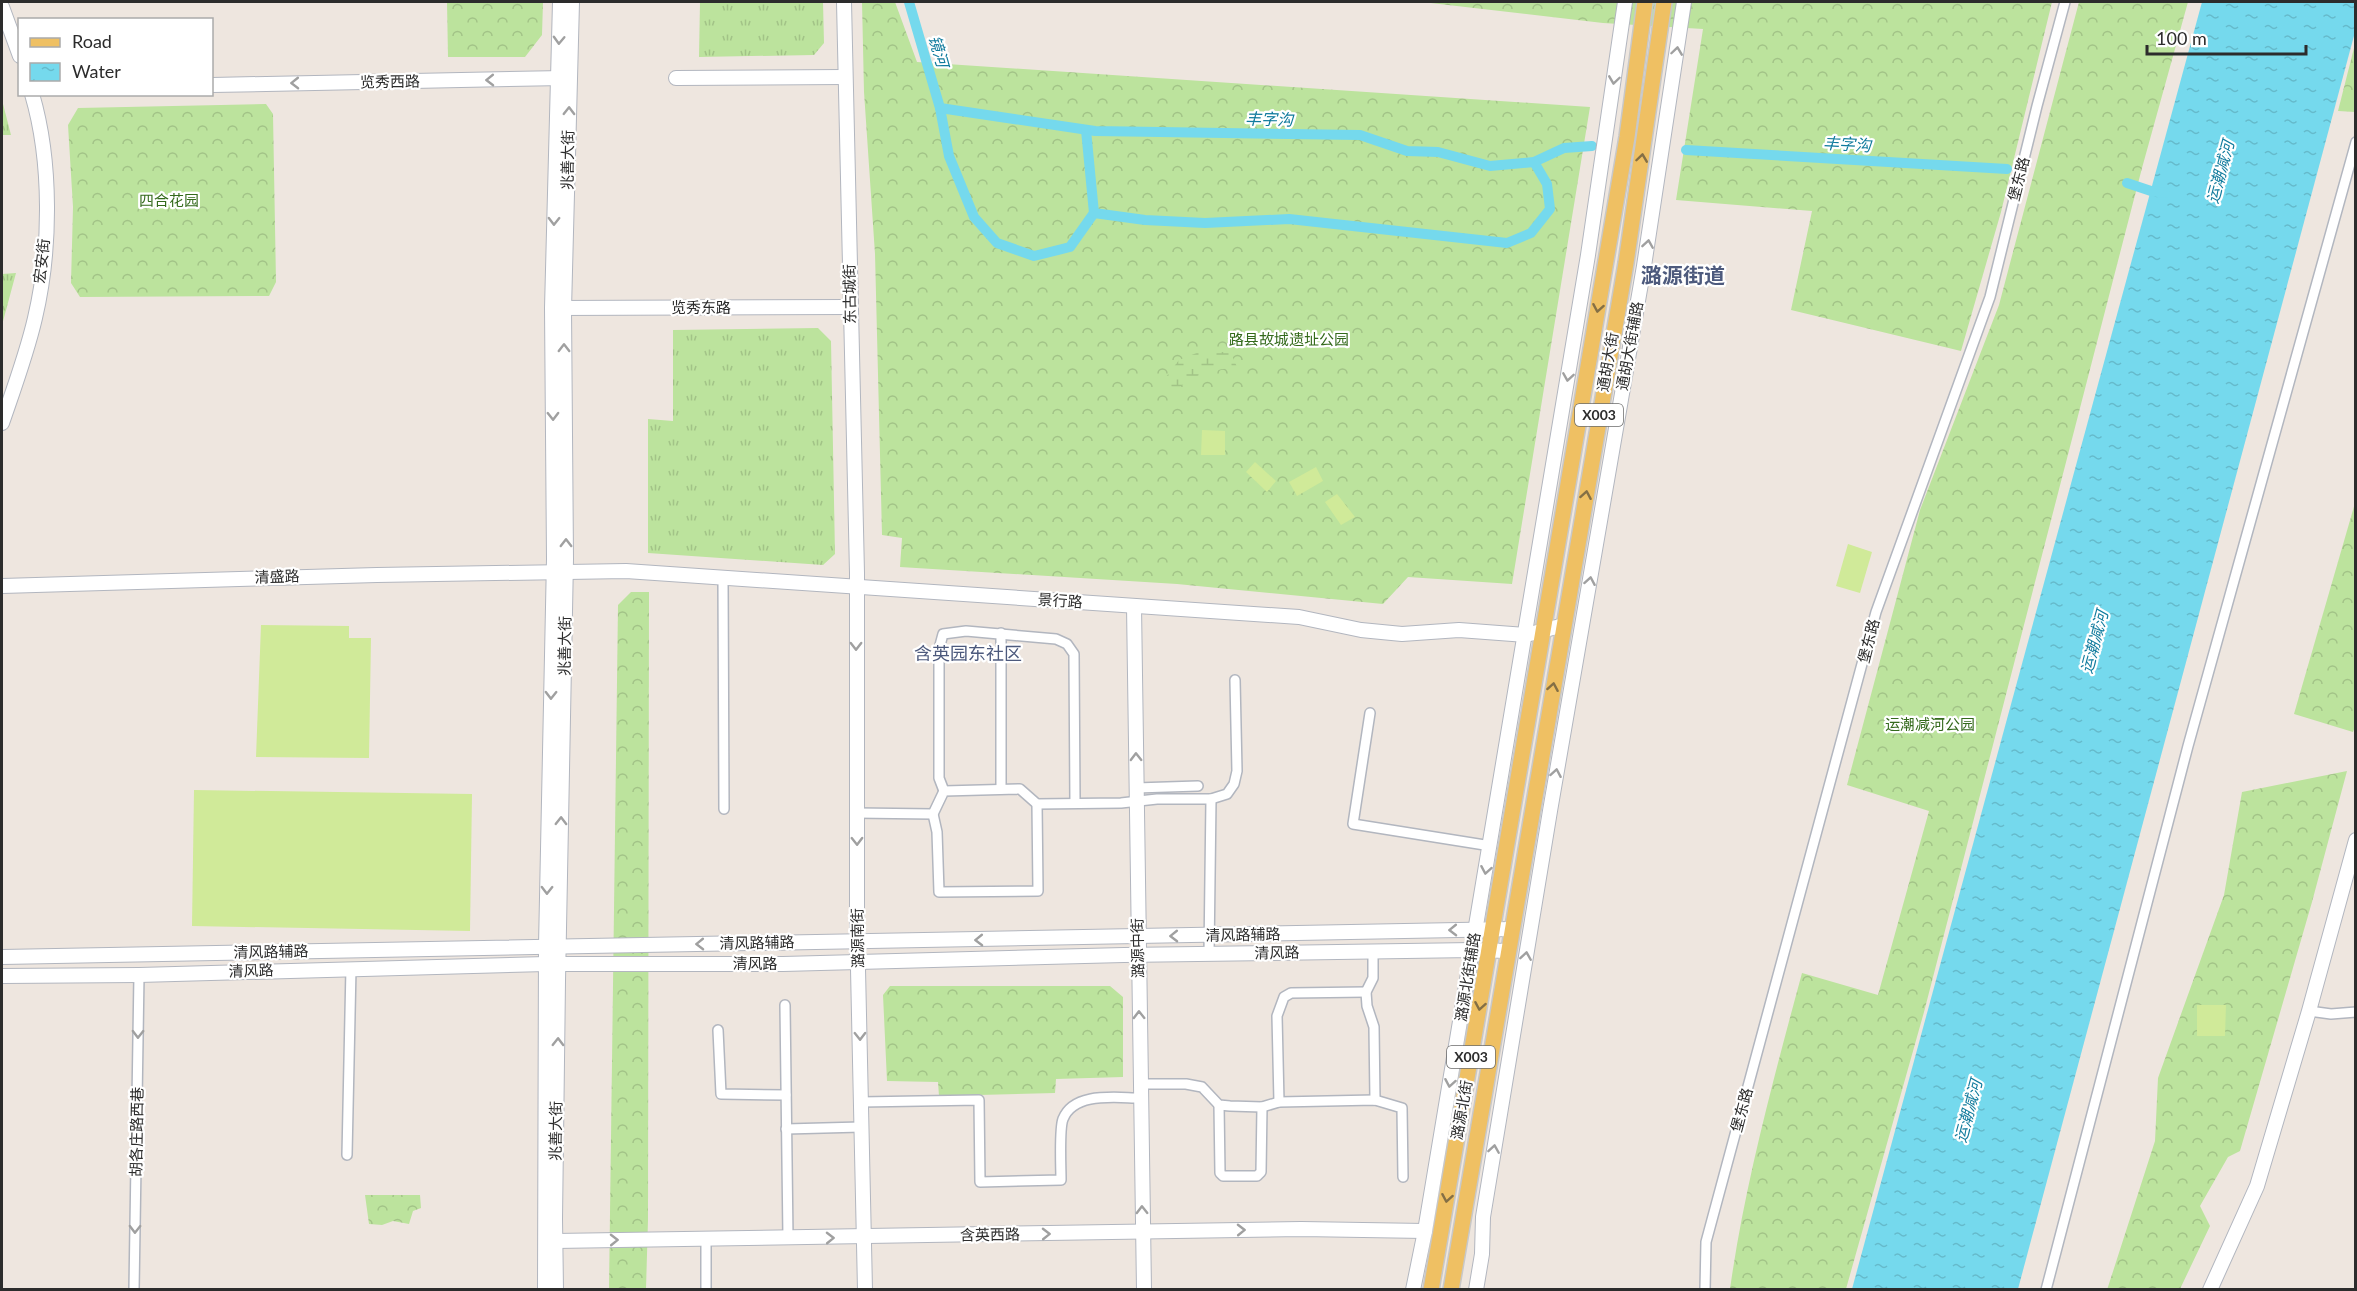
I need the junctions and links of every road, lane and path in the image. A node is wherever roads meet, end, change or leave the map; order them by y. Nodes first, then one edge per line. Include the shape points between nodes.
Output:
1 (560, 2) edge
2 (572, 2) edge
3 (844, 2) edge
4 (1625, 2) edge
5 (1645, 2) edge
6 (1664, 2) edge
7 (1684, 2) edge
8 (2065, 2) edge
9 (2, 7) edge
10 (18, 51) edge
11 (845, 76) junction
12 (563, 78) junction
13 (675, 78) dead end
14 (213, 85) edge
15 (32, 96) edge
16 (2355, 141) edge
17 (850, 307) junction
18 (558, 309) junction
19 (2, 423) edge
20 (560, 573) junction
21 (723, 578) junction
22 (2, 586) edge
23 (856, 587) junction
24 (1134, 606) junction
25 (1564, 625) junction
26 (1544, 630) junction
27 (1001, 633) junction
28 (1526, 635) junction
29 (1235, 680) dead end
30 (1370, 713) dead end
31 (1198, 786) dead end
32 (1001, 789) junction
33 (944, 791) junction
34 (1136, 794) junction
35 (1211, 799) junction
36 (1075, 803) junction
37 (1037, 804) junction
38 (724, 809) dead end
39 (856, 813) junction
40 (933, 814) junction
41 (1512, 824) joint
42 (1529, 828) joint
43 (2355, 840) edge
44 (1491, 846) junction
45 (1493, 929) junction
46 (1512, 929) junction
47 (1476, 930) junction
48 (1210, 935) junction
49 (1138, 937) junction
50 (858, 942) junction
51 (553, 946) junction
52 (1473, 950) junction
53 (1490, 950) junction
54 (1373, 951) junction
55 (1508, 951) junction
56 (1209, 954) junction
57 (1138, 955) junction
58 (2, 957) edge
59 (859, 962) junction
60 (552, 964) junction
61 (351, 969) junction
62 (139, 975) junction
63 (2, 976) edge
64 (1366, 992) junction
65 (785, 1005) dead end
66 (2309, 1011) junction
67 (2355, 1011) edge
68 (718, 1030) dead end
69 (1140, 1091) junction
70 (786, 1095) junction
71 (1375, 1100) junction
72 (861, 1102) junction
73 (1279, 1102) junction
74 (1219, 1105) junction
75 (1262, 1107) junction
76 (861, 1127) junction
77 (786, 1129) junction
78 (347, 1155) dead end
79 (1403, 1177) dead end
80 (1425, 1231) junction
81 (1142, 1232) junction
82 (863, 1237) junction
83 (788, 1238) junction
84 (705, 1239) junction
85 (555, 1241) junction
86 (134, 1290) edge
87 (545, 1290) edge
88 (556, 1290) edge
89 (706, 1290) edge
90 (865, 1290) edge
91 (1144, 1290) edge
92 (1413, 1290) edge
93 (1431, 1290) edge
94 (1451, 1290) edge
95 (1476, 1290) edge
96 (1705, 1290) edge
97 (2046, 1290) edge
98 (2210, 1290) edge

1 -> 12 street, 兆善大街
2 - 12 street, 兆善大街
3 - 11 street, 东古城街
4 -> 28 street
5 -> 26 main road, 通胡大街 / X003 via 1627,136
25 -> 6 main road, 通胡大街 / X003 via 1639,180
95 -> 7 street, 通胡大街辅路 via 1483,1217 1643,274
8 - 96 street, 堡东路 via 1990,297 1876,612 1707,1242
9 - 10 street
11 - 13 street
11 - 17 street, 东古城街
12 -> 14 street, 览秀西路
12 - 18 street, 兆善大街
15 - 19 street, 宏安街 via 45,168 43,265 36,315
16 - 97 street via 2188,746
17 - 18 street, 览秀东路
17 - 23 street, 东古城街
18 - 20 street, 兆善大街
20 - 21 street, 景行路 via 626,571
20 - 22 street, 清盛路
20 - 51 street, 兆善大街
21 - 23 street, 景行路
21 - 38 street
23 - 24 street, 景行路
23 -> 39 street, 潞源南街
24 - 28 street, 景行路 via 1299,616 1360,630 1402,634 1459,630
34 -> 24 street, 潞源中街
25 - 26 street, 景行路
42 -> 25 main road, 通胡大街 / X003
26 - 28 street, 景行路
26 - 41 main road, 通胡大街 / X003
27 - 32 street
27 - 33 street via 943,634 939,649 939,778
27 - 36 street via 1056,639 1074,654
28 - 44 street, 潞源北街辅路
29 - 35 street via 1237,771 1227,794
30 - 44 street via 1353,824
31 - 34 street
32 - 33 street
32 - 37 street via 1020,789
33 - 40 street
34 - 35 street via 1157,799
34 - 36 street
34 - 49 street, 潞源中街
35 - 48 street
36 - 37 street
37 - 40 street via 1038,891 939,892
39 - 40 street
39 -> 50 street, 潞源南街
41 - 45 main road, 潞源北街 / X003
42 - 46 main road, 潞源北街 / X003
43 - 66 street
44 -> 47 street, 潞源北街辅路
45 - 46 street, 清风路辅路
45 - 47 street, 清风路辅路
45 - 53 main road, 潞源北街 / X003
46 - 55 main road, 潞源北街 / X003
47 -> 48 street, 清风路辅路
47 - 52 street, 潞源北街辅路
48 -> 49 street, 清风路辅路
48 - 56 street
49 -> 50 street, 清风路辅路
49 - 57 street, 潞源中街
50 -> 51 street, 清风路辅路
50 - 59 street, 潞源南街
51 - 58 street, 清风路辅路
51 - 60 street, 兆善大街
52 - 53 street, 清风路
52 - 54 street, 清风路
52 -> 80 street, 潞源北街辅路
53 - 55 street, 清风路
53 -> 93 main road, 潞源北街 / X003
54 - 56 street, 清风路
54 - 64 street via 1373,978
55 - 94 main road, 潞源北街 / X003
56 - 57 street, 清风路
57 - 59 street, 清风路
69 -> 57 street, 潞源中街
59 - 60 street, 清风路
59 -> 72 street, 潞源南街
60 - 61 street, 清风路
85 -> 60 street, 兆善大街
60 - 87 street, 兆善大街
61 - 62 street, 清风路
61 - 78 street
62 - 63 street, 清风路
62 -> 86 street, 胡各庄路西巷
64 - 71 street via 1366,1006 1374,1027
64 - 73 street via 1291,993 1284,997 1277,1016
65 - 70 street
66 - 67 street
66 - 98 street via 2257,1186
68 - 70 street via 721,1094
69 - 72 street via 1079,1102 1069,1110 1062,1120 1060,1180 980,1182 979,1100
69 - 74 street via 1186,1084 1202,1087
81 -> 69 street, 潞源中街
70 - 77 street
71 - 73 street
71 - 79 street via 1402,1108
72 - 76 street, 潞源南街
73 - 75 street
74 - 75 street
74 - 75 street via 1223,1176 1257,1176 1261,1172
76 - 77 street
76 - 82 street, 潞源南街
77 - 83 street
81 -> 80 street, 含英西路
80 - 92 street, 潞源北街辅路
82 -> 81 street, 含英西路
81 - 91 street, 潞源中街
83 -> 82 street, 含英西路
82 - 90 street, 潞源南街
83 - 84 street, 含英西路
85 -> 84 street, 含英西路
84 - 89 street
85 - 88 street, 兆善大街

